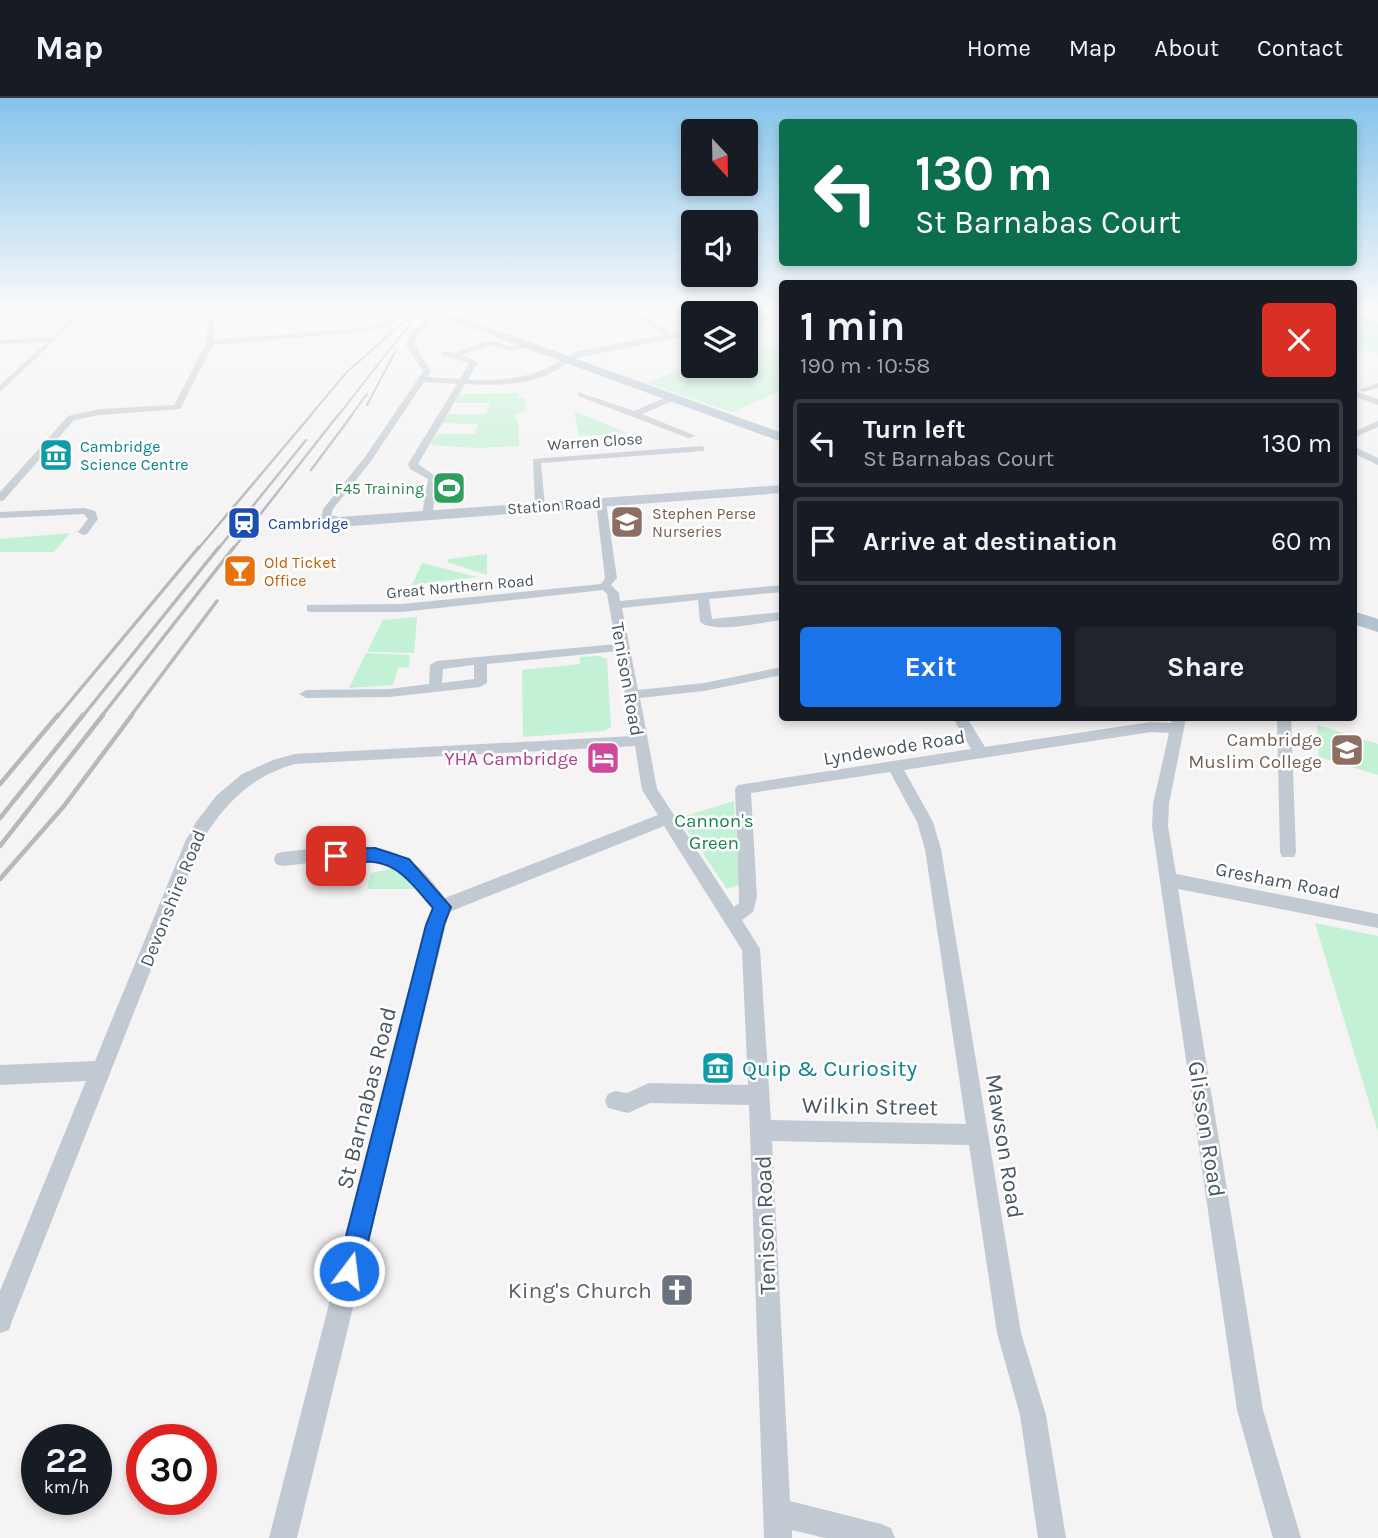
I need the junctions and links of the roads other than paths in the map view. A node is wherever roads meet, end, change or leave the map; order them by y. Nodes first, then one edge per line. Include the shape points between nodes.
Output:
1 (192, 378) edge
2 (464, 378) edge
3 (530, 378) edge
4 (615, 378) edge
5 (422, 379) joint
6 (462, 381) junction
7 (1378, 385) edge
8 (1357, 392) edge
9 (580, 394) dead end
10 (670, 399) junction
11 (1378, 402) edge
12 (634, 415) junction
13 (1378, 424) edge
14 (1357, 434) edge
15 (691, 436) dead end
16 (779, 437) edge
17 (701, 449) dead end
18 (1357, 451) edge
19 (1375, 457) edge
20 (779, 489) edge
21 (0, 498) edge
22 (601, 502) junction
23 (540, 506) junction
24 (0, 515) edge
25 (427, 515) junction
26 (326, 519) joint
27 (83, 532) dead end
28 (607, 584) junction
29 (779, 588) edge
30 (703, 596) junction
31 (615, 605) junction
32 (311, 608) dead end
33 (779, 616) edge
34 (1357, 618) edge
35 (1378, 626) edge
36 (622, 647) junction
37 (481, 661) junction
38 (779, 672) edge
39 (435, 688) junction
40 (306, 694) dead end
41 (630, 695) junction
42 (962, 721) edge
43 (1284, 721) edge
44 (1178, 723) edge
45 (639, 741) junction
46 (981, 753) junction
47 (895, 767) junction
48 (743, 789) joint
49 (668, 818) junction
50 (1288, 852) dead end
51 (282, 859) dead end
52 (1169, 880) junction
53 (442, 907) junction
54 (732, 918) junction
55 (1378, 921) edge
56 (102, 1071) junction
57 (0, 1075) edge
58 (759, 1095) junction
59 (615, 1101) dead end
60 (761, 1130) junction
61 (976, 1135) junction
62 (0, 1321) edge
63 (778, 1525) edge
64 (283, 1538) edge
65 (880, 1538) edge
66 (1052, 1538) edge
67 (1287, 1538) edge

1 - 21 street via 177,407 71,418
2 - 6 street
3 - 6 street
4 - 10 main road
5 - 6 street
5 - 26 street via 328,509
6 - 25 street via 413,464 433,478
7 - 8 street
8 - 11 street
9 - 12 street
10 - 12 street
10 - 16 main road
12 - 15 street
13 - 14 street
17 - 23 street, Warren Close via 536,461
18 - 19 street
20 - 22 street, Station Road
22 - 23 street, Station Road
22 - 28 street, Tenison Road
23 - 25 street, Station Road
24 - 27 street via 85,511 93,519
25 - 26 street, Station Road via 339,522
28 - 31 street, Tenison Road
28 - 32 street, Great Northern Road via 590,591 402,608
29 - 30 street
30 - 31 street
30 - 33 street via 706,622
31 - 36 street, Tenison Road
34 - 35 main road
36 - 37 street
36 - 41 street, Tenison Road
37 - 39 street via 437,665
37 - 39 street via 480,683
38 - 41 street via 704,687
39 - 40 street
41 - 45 street, Tenison Road
42 - 46 street
43 - 50 street
44 - 46 street, Lyndewode Road
44 - 52 street, Glisson Road via 1161,804
45 - 49 street, Tenison Road via 650,790
45 - 56 street, Devonshire Road via 295,759 257,771 233,787 205,819 193,842
46 - 47 street, Lyndewode Road
47 - 48 street, Lyndewode Road
47 - 61 street, Mawson Road via 932,842
48 - 54 street via 748,897 747,906
49 - 53 street
49 - 54 street, Tenison Road
51 - 53 street via 362,854 388,858 403,864
52 - 55 street, Gresham Road
52 - 67 street, Glisson Road via 1250,1410
53 - 64 street, St Barnabas Road
54 - 58 street, Tenison Road via 751,949
56 - 57 street
56 - 62 street, Devonshire Road
58 - 59 street via 649,1093 628,1103
58 - 60 street, Tenison Road
60 - 61 street, Wilkin Street
60 - 63 street, Tenison Road
61 - 66 street, Mawson Road via 1009,1333 1033,1415
63 - 65 street

